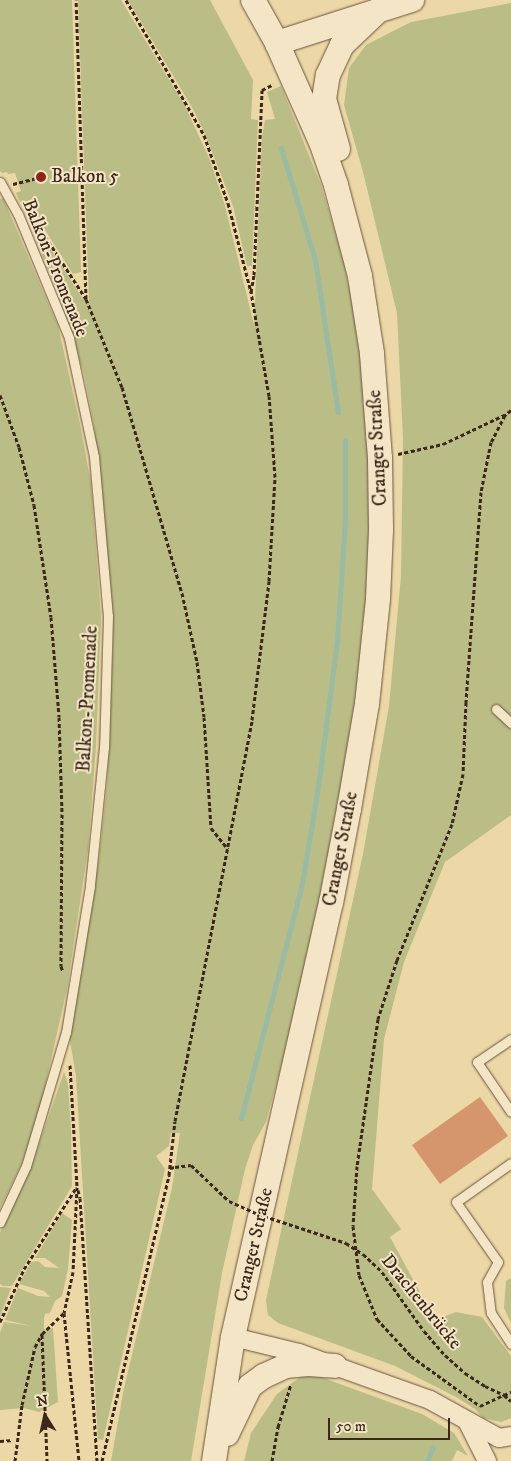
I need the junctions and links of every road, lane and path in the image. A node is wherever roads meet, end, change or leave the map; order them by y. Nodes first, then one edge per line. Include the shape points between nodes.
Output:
1 (76, 0) edge
2 (126, 0) edge
3 (253, 0) edge
4 (412, 0) edge
5 (381, 8) junction
6 (277, 43) junction
7 (292, 75) junction
8 (41, 177) dead end
9 (0, 182) edge
10 (12, 184) dead end
11 (18, 214) junction
12 (251, 292) junction
13 (86, 299) junction
14 (372, 353) junction
15 (0, 395) edge
16 (511, 410) edge
17 (504, 415) junction
18 (380, 458) junction
19 (496, 709) dead end
20 (511, 723) edge
21 (228, 849) junction
22 (72, 986) junction
23 (66, 1032) junction
24 (511, 1039) edge
25 (511, 1112) edge
26 (511, 1163) edge
27 (170, 1168) junction
28 (77, 1187) junction
29 (0, 1222) edge
30 (64, 1313) junction
31 (0, 1322) edge
32 (42, 1334) junction
33 (233, 1337) junction
34 (511, 1344) edge
35 (296, 1365) junction
36 (336, 1366) junction
37 (511, 1392) edge
38 (504, 1395) junction
39 (511, 1402) edge
40 (467, 1421) junction
41 (511, 1436) edge
42 (13, 1440) dead end
43 (0, 1441) edge
44 (15, 1461) edge
45 (47, 1461) edge
46 (79, 1461) edge
47 (97, 1461) edge
48 (102, 1461) edge
49 (215, 1461) edge
50 (272, 1461) edge
51 (488, 1461) edge

1 - 13 path
2 - 12 path via 204,135 228,203
3 - 6 main road, Cranger Straße
4 - 5 main road
5 - 6 main road
5 - 14 main road, Cranger Straße via 342,45 328,75 324,99 362,233 379,317
6 - 7 main road, Cranger Straße
7 - 12 path via 262,90
7 - 14 main road, Cranger Straße via 336,185 360,276
8 - 10 path
9 - 11 lane, Balkon-Promenade
11 - 13 path via 26,216 45,236
11 - 22 lane, Balkon-Promenade via 69,338 94,457 108,616 104,747 90,886
12 - 21 path via 269,396 275,477 269,581 252,720
13 - 21 path via 122,387 182,594 198,662 210,828
14 - 18 main road, Cranger Straße
15 - 22 path via 19,447 34,505 51,617 62,814 61,966
16 - 17 path
17 - 18 path via 444,444
17 - 38 path via 491,442 481,492 463,774 452,824 397,960 378,1019 357,1166 353,1226 359,1274 377,1319 412,1356 480,1406
18 - 33 main road, Cranger Straße via 378,599 367,704 351,800 331,903
19 - 20 lane
21 - 27 path via 175,1121
22 - 23 lane, Balkon-Promenade
23 - 28 path
23 - 29 lane, Balkon-Promenade via 26,1166
24 - 25 lane via 477,1062
26 - 34 lane via 456,1202 498,1262 487,1282 491,1313
27 - 38 path, Drachenbrücke, bridge via 191,1164 229,1201 346,1243 363,1254 382,1272 445,1355 465,1373
27 - 48 path
28 - 30 path via 73,1272
28 - 31 path via 24,1269
28 - 47 path
30 - 32 path
30 - 46 path
32 - 44 path via 35,1347 22,1406
32 - 45 path
33 - 36 street, Cranger Straße via 300,1353
33 - 49 main road, Cranger Straße
35 - 36 main road, Cranger Straße
35 - 49 main road, Cranger Straße via 285,1366 250,1386
35 - 50 path
36 - 40 street, Cranger Straße via 430,1400
37 - 38 path
38 - 39 path
40 - 41 street, Cranger Straße via 499,1438
40 - 51 street
42 - 43 path

